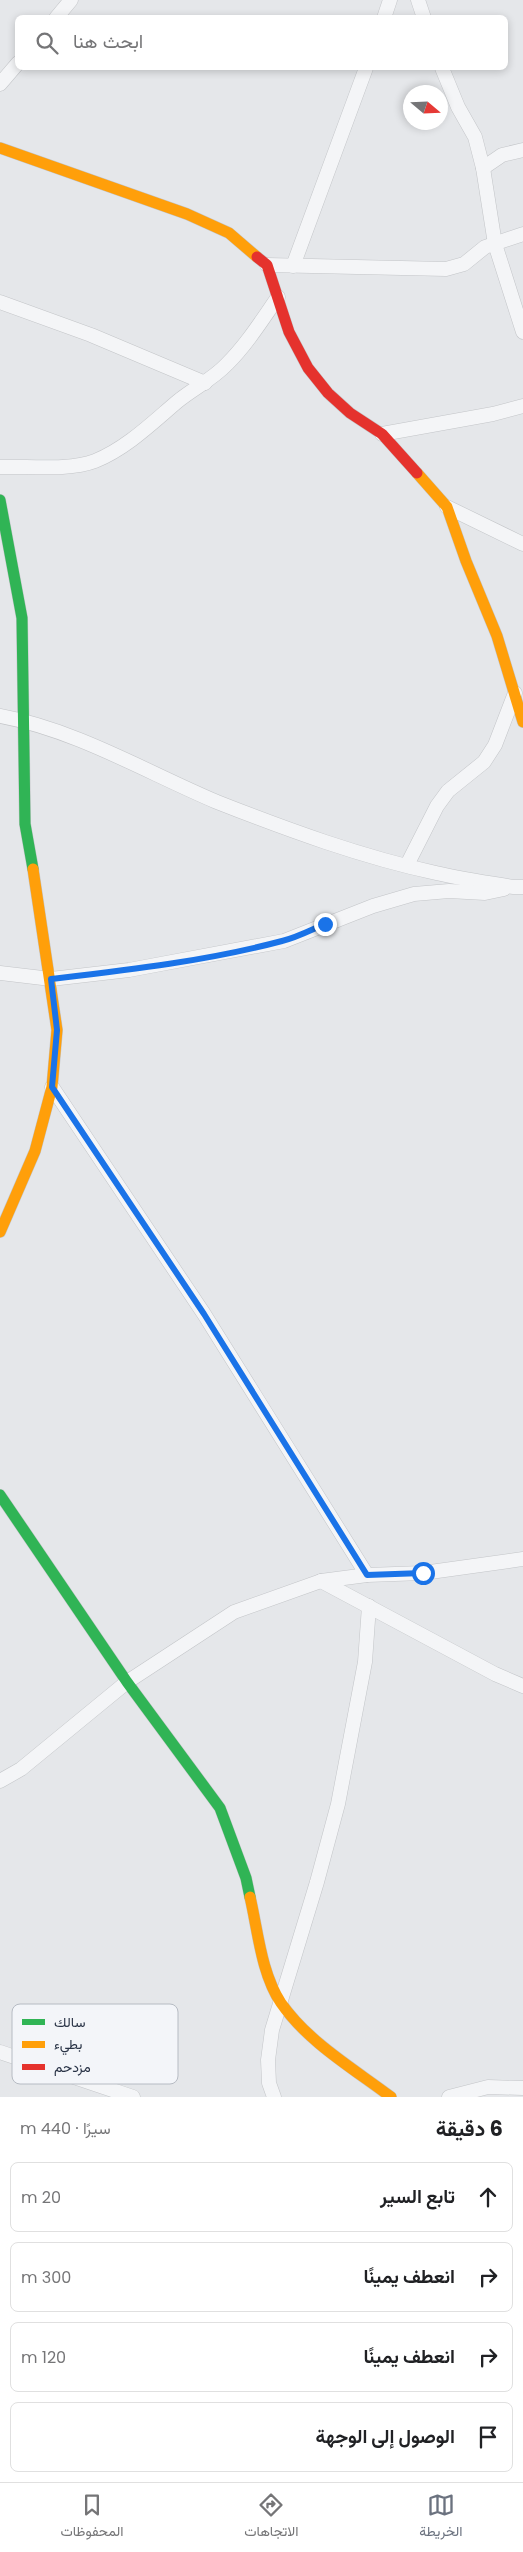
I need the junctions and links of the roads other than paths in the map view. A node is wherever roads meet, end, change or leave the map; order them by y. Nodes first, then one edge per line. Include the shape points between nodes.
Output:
1 (71, 0) edge
2 (390, 0) edge
3 (418, 0) edge
4 (58, 15) edge
5 (385, 15) edge
6 (423, 15) edge
7 (15, 66) edge
8 (365, 70) edge
9 (443, 70) edge
10 (0, 84) edge
11 (0, 148) edge
12 (523, 150) edge
13 (483, 168) junction
14 (523, 234) edge
15 (495, 244) junction
16 (267, 265) junction
17 (293, 266) junction
18 (278, 297) junction
19 (0, 302) edge
20 (523, 332) edge
21 (205, 383) junction
22 (523, 406) edge
23 (382, 434) junction
24 (0, 467) edge
25 (0, 500) edge
26 (448, 507) junction
27 (523, 544) edge
28 (515, 693) junction
29 (0, 716) edge
30 (25, 721) junction
31 (523, 722) edge
32 (407, 865) junction
33 (519, 887) edge
34 (0, 973) edge
35 (51, 979) junction
36 (52, 1087) junction
37 (0, 1232) edge
38 (0, 1495) edge
39 (523, 1559) edge
40 (367, 1575) junction
41 (321, 1581) junction
42 (369, 1606) junction
43 (127, 1682) junction
44 (523, 1686) edge
45 (0, 1781) edge
46 (280, 2002) junction
47 (0, 2052) edge
48 (12, 2056) edge
49 (95, 2084) edge
50 (523, 2088) edge
51 (133, 2097) edge
52 (274, 2097) edge
53 (391, 2097) edge
54 (449, 2097) edge

1 - 4 street
2 - 5 street
3 - 6 street
7 - 10 street
8 - 17 street
9 - 13 street via 474,137
11 - 16 street via 187,214 229,233
12 - 13 street via 502,155
13 - 15 street
14 - 15 street
15 - 17 street via 485,247 464,264 446,269
15 - 20 street
16 - 17 street
16 - 18 street
18 - 21 street via 248,342
18 - 23 street via 289,332 313,374 350,414
19 - 21 street via 92,335
21 - 24 street via 146,429 95,461 77,466
22 - 23 street
23 - 26 street
25 - 30 street via 22,618
26 - 27 street
26 - 28 street
28 - 31 street
28 - 32 street via 495,745 484,762 448,791 436,806
29 - 30 street
30 - 32 street via 89,744 270,822
30 - 35 street via 25,824
32 - 33 street
33 - 35 street via 485,893 449,891 414,894 372,906 284,941 129,970
34 - 35 street
35 - 36 street via 57,1030
36 - 37 street via 36,1152
36 - 40 street via 204,1314
38 - 43 street
39 - 40 street via 423,1573
40 - 41 street
41 - 42 street
41 - 43 street via 234,1612
42 - 44 street
42 - 46 street via 365,1662 338,1804
43 - 45 street via 21,1769
43 - 46 street via 220,1808 246,1878 267,1971
46 - 52 street via 268,2060 269,2083
46 - 53 street via 307,2032
47 - 48 street
49 - 51 street
50 - 54 street via 488,2087

